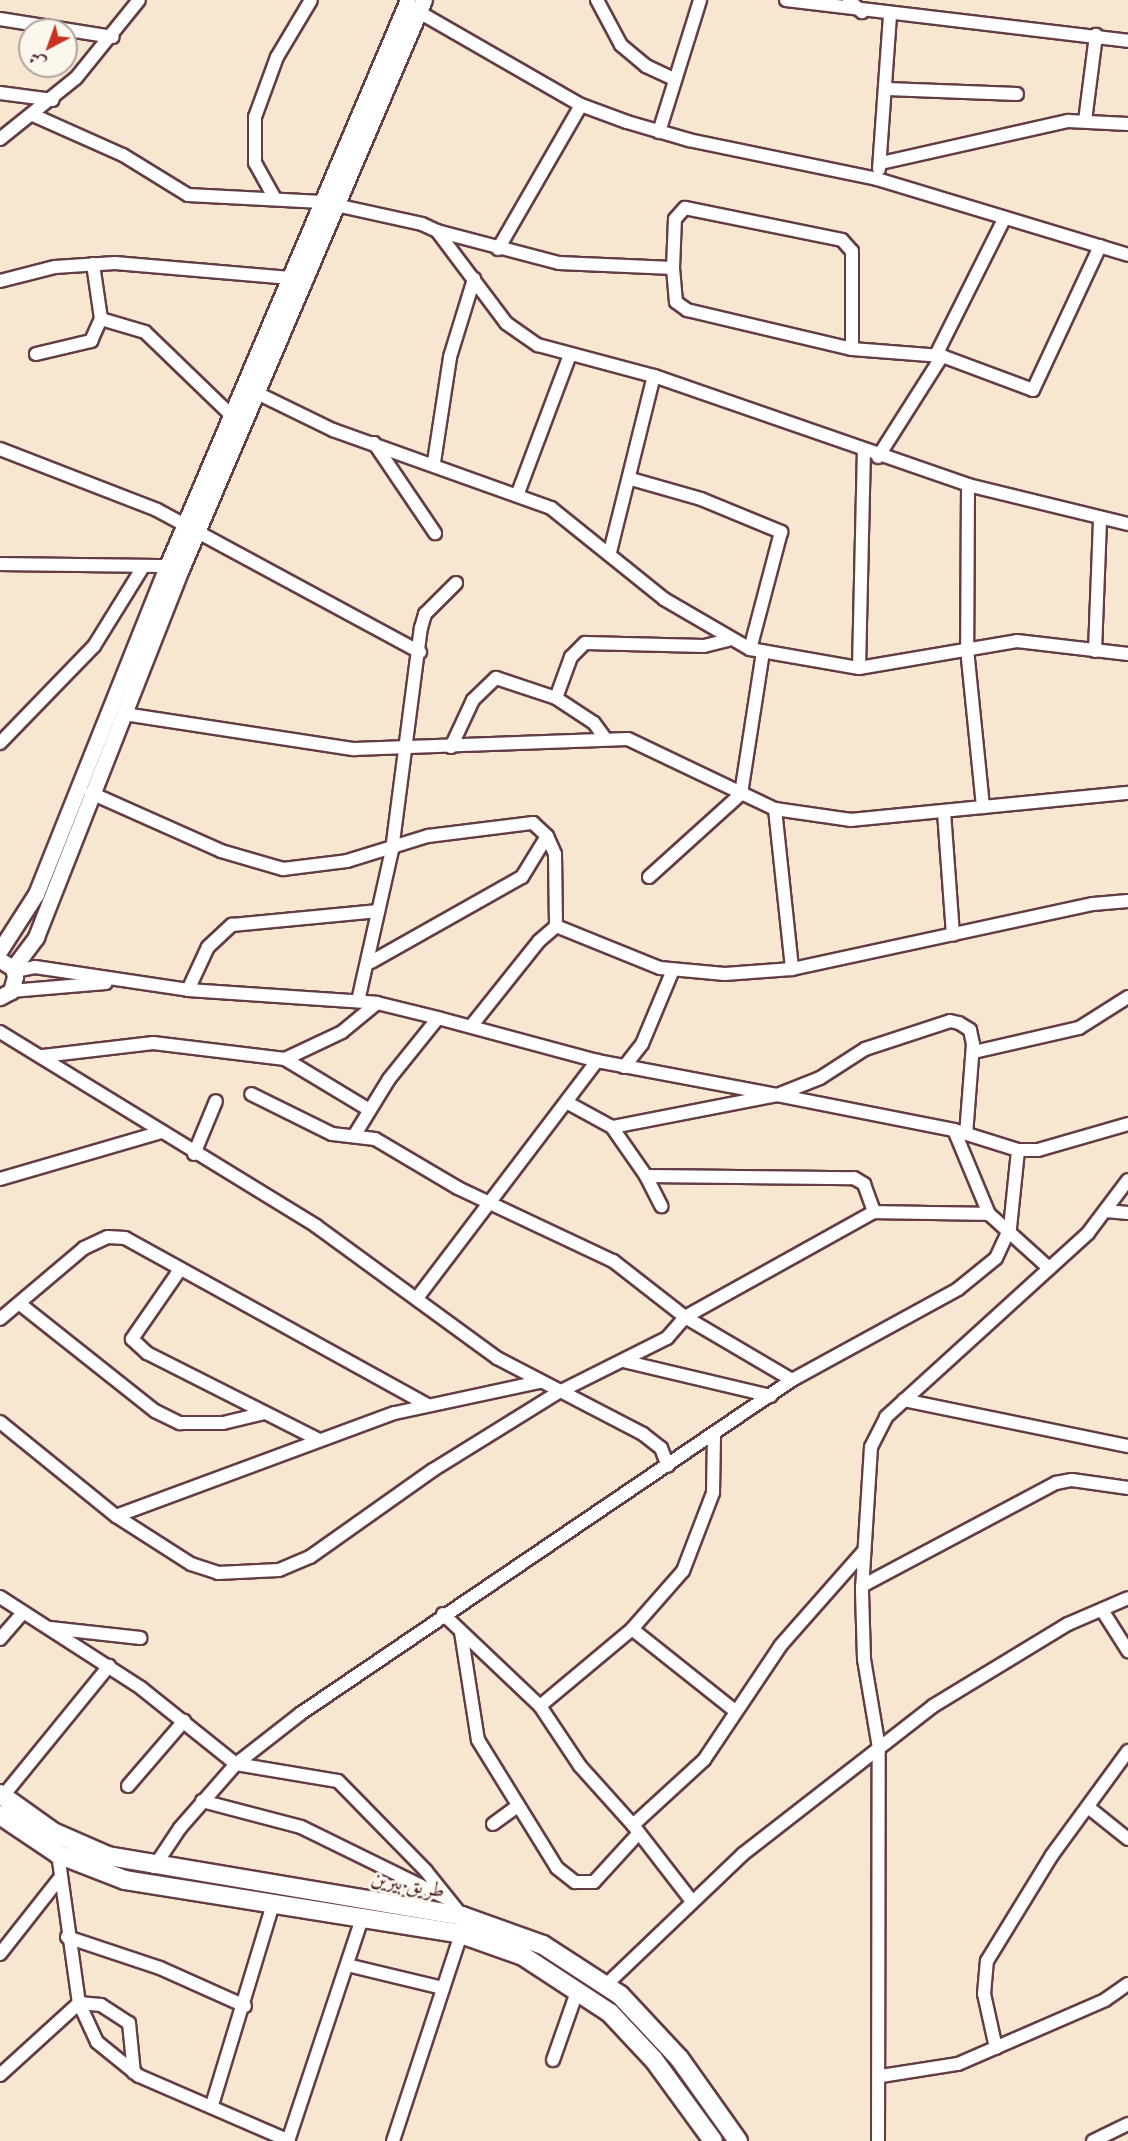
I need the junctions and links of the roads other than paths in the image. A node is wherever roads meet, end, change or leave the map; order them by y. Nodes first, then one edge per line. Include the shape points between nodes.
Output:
1 (311, 0) edge
2 (408, 0) edge
3 (597, 0) edge
4 (700, 0) edge
5 (786, 0) edge
6 (849, 0) edge
7 (135, 2) edge
8 (422, 6) edge
9 (862, 12) junction
10 (890, 16) junction
11 (0, 19) edge
12 (1096, 35) junction
13 (113, 37) junction
14 (1128, 41) edge
15 (674, 79) junction
16 (887, 89) junction
17 (0, 93) edge
18 (1017, 94) dead end
19 (52, 100) junction
20 (581, 105) junction
21 (33, 115) junction
22 (1085, 121) junction
23 (1128, 124) edge
24 (659, 132) junction
25 (0, 139) edge
26 (880, 163) junction
27 (878, 179) junction
28 (274, 197) junction
29 (329, 204) junction
30 (1004, 219) junction
31 (437, 231) junction
32 (1100, 246) junction
33 (498, 249) junction
34 (1128, 255) edge
35 (93, 264) junction
36 (673, 268) junction
37 (290, 278) junction
38 (474, 279) junction
39 (0, 281) edge
40 (101, 319) junction
41 (852, 349) junction
42 (36, 354) dead end
43 (570, 355) junction
44 (939, 355) junction
45 (654, 376) junction
46 (256, 393) junction
47 (232, 416) junction
48 (374, 443) junction
49 (0, 449) edge
50 (864, 453) junction
51 (878, 457) junction
52 (434, 462) junction
53 (631, 479) junction
54 (968, 485) junction
55 (518, 493) junction
56 (1100, 518) junction
57 (1128, 524) edge
58 (190, 532) junction
59 (435, 533) dead end
60 (610, 552) junction
61 (0, 564) edge
62 (174, 566) junction
63 (142, 567) junction
64 (456, 583) dead end
65 (728, 640) junction
66 (750, 649) junction
67 (967, 649) junction
68 (1095, 651) junction
69 (420, 652) junction
70 (763, 652) junction
71 (1128, 654) edge
72 (859, 668) junction
73 (556, 698) junction
74 (124, 714) junction
75 (605, 738) junction
76 (0, 743) edge
77 (407, 747) junction
78 (452, 747) junction
79 (91, 793) junction
80 (1128, 793) edge
81 (741, 794) junction
82 (983, 807) junction
83 (775, 809) junction
84 (944, 812) junction
85 (547, 836) junction
86 (392, 850) junction
87 (649, 877) dead end
88 (1128, 901) edge
89 (378, 911) junction
90 (556, 926) junction
91 (953, 935) junction
92 (0, 950) edge
93 (371, 962) junction
94 (9, 966) edge
95 (792, 969) junction
96 (673, 970) junction
97 (113, 982) junction
98 (188, 990) junction
99 (6, 994) edge
100 (1128, 997) edge
101 (358, 1001) junction
102 (377, 1003) junction
103 (438, 1018) junction
104 (472, 1025) junction
105 (0, 1032) edge
106 (974, 1052) junction
107 (43, 1056) junction
108 (285, 1059) junction
109 (597, 1061) junction
110 (624, 1067) junction
111 (251, 1094) dead end
112 (777, 1095) junction
113 (216, 1101) dead end
114 (568, 1103) junction
115 (368, 1109) junction
116 (1128, 1124) edge
117 (612, 1127) junction
118 (162, 1132) junction
119 (960, 1132) junction
120 (354, 1136) junction
121 (1018, 1150) junction
122 (194, 1154) junction
123 (646, 1176) junction
124 (0, 1179) edge
125 (1128, 1180) edge
126 (488, 1203) junction
127 (661, 1206) dead end
128 (1106, 1211) junction
129 (874, 1212) junction
130 (1128, 1213) edge
131 (988, 1214) junction
132 (1010, 1228) junction
133 (1049, 1268) junction
134 (179, 1271) junction
135 (417, 1298) junction
136 (20, 1304) junction
137 (685, 1317) junction
138 (0, 1319) edge
139 (623, 1361) junction
140 (792, 1380) junction
141 (540, 1382) junction
142 (559, 1392) junction
143 (771, 1396) junction
144 (904, 1400) junction
145 (426, 1404) junction
146 (265, 1413) junction
147 (0, 1422) edge
148 (714, 1436) junction
149 (317, 1439) junction
150 (1128, 1446) edge
151 (668, 1466) junction
152 (1128, 1488) edge
153 (116, 1516) junction
154 (862, 1553) junction
155 (862, 1586) junction
156 (0, 1597) edge
157 (1128, 1598) edge
158 (1102, 1610) junction
159 (22, 1614) junction
160 (443, 1614) junction
161 (46, 1627) junction
162 (633, 1629) junction
163 (461, 1632) junction
164 (140, 1638) dead end
165 (0, 1639) edge
166 (1128, 1651) edge
167 (109, 1666) junction
168 (540, 1706) junction
169 (735, 1711) junction
170 (184, 1721) junction
171 (879, 1748) junction
172 (1128, 1751) edge
173 (236, 1764) junction
174 (128, 1786) dead end
175 (1, 1795) edge
176 (202, 1801) junction
177 (516, 1806) junction
178 (1088, 1807) junction
179 (0, 1815) edge
180 (493, 1824) dead end
181 (635, 1830) junction
182 (1128, 1839) edge
183 (58, 1854) junction
184 (154, 1867) junction
185 (59, 1879) junction
186 (450, 1900) junction
187 (691, 1900) junction
188 (273, 1904) junction
189 (363, 1915) junction
190 (462, 1925) junction
191 (67, 1937) junction
192 (5, 1939) edge
193 (0, 1954) edge
194 (347, 1965) junction
195 (1128, 1984) edge
196 (443, 1988) junction
197 (578, 1989) junction
198 (614, 1989) junction
199 (79, 2003) junction
200 (245, 2006) junction
201 (996, 2048) junction
202 (553, 2060) dead end
203 (134, 2073) junction
204 (0, 2075) edge
205 (881, 2076) junction
206 (212, 2105) junction
207 (1128, 2124) edge
208 (288, 2141) edge
209 (393, 2141) edge
210 (713, 2141) edge
211 (738, 2141) edge
212 (878, 2141) edge
213 (1093, 2141) edge

1 - 28 street via 278,57 255,117 255,163
2 - 29 street
3 - 15 street via 621,45 646,66
4 - 15 street
5 - 9 street
6 - 9 street
7 - 13 street
8 - 20 street
8 - 29 street
9 - 10 street
10 - 12 street
10 - 16 street
11 - 13 street
12 - 14 street
12 - 22 street
13 - 19 street
15 - 24 street
16 - 18 street
16 - 26 street
17 - 19 street
19 - 21 street
20 - 24 street
20 - 33 street
21 - 25 street
21 - 28 street via 123,155 188,195
22 - 23 street
22 - 26 street
24 - 27 street
26 - 27 street
27 - 30 street
28 - 29 street
29 - 31 street via 375,210
29 - 37 street
29 - 46 street
30 - 32 street
30 - 44 street
31 - 33 street
31 - 38 street
32 - 34 street
32 - 44 street via 1033,390
33 - 36 street via 581,266
35 - 37 street
35 - 39 street
35 - 40 street
36 - 41 street via 676,302 687,310
36 - 41 street via 675,219 685,208 842,240 852,251
37 - 47 street
38 - 43 street via 506,323 538,345
38 - 52 street via 450,357
40 - 42 street via 91,341
40 - 47 street via 151,336
41 - 44 street
43 - 45 street
43 - 55 street
44 - 51 street
45 - 50 street
45 - 53 street
46 - 48 street via 333,430
46 - 58 street
47 - 58 street
48 - 52 street
48 - 59 street
49 - 58 street via 138,501
50 - 51 street
50 - 72 street
51 - 54 street
52 - 55 street
53 - 60 street
53 - 66 street via 701,499 781,532
54 - 56 street
54 - 67 street
55 - 60 street via 570,519
56 - 57 street
56 - 68 street
58 - 62 street
58 - 69 street
60 - 65 street via 664,599
61 - 63 street
62 - 63 street
62 - 74 street
62 - 92 street via 36,894
63 - 76 street via 94,646
64 - 69 street via 425,614
65 - 66 street
65 - 73 street via 704,646 585,643 571,657
66 - 70 street
67 - 68 street via 1017,641
67 - 72 street
67 - 82 street
68 - 71 street
69 - 77 street
70 - 72 street
70 - 81 street
73 - 75 street via 594,723
73 - 78 street via 489,680 473,700
74 - 77 street via 330,746
74 - 79 street
75 - 78 street
75 - 81 street via 628,739
77 - 78 street
77 - 86 street
79 - 86 street via 221,851 283,868
79 - 94 street via 36,937
80 - 82 street
81 - 83 street
81 - 87 street
82 - 84 street
83 - 84 street via 851,820
83 - 95 street
84 - 91 street
85 - 86 street via 532,823 428,836
85 - 90 street via 555,854
85 - 93 street via 522,877
86 - 89 street
88 - 91 street
89 - 93 street
89 - 98 street via 232,925 208,947
90 - 96 street
90 - 104 street via 539,940
91 - 95 street
93 - 101 street
94 - 97 street via 48,968
94 - 99 street
95 - 96 street via 725,974
96 - 110 street via 642,1044
97 - 98 street
97 - 99 street
98 - 101 street
100 - 106 street via 1079,1028
101 - 102 street
102 - 103 street
102 - 108 street via 342,1032
103 - 104 street
103 - 115 street
104 - 109 street
105 - 107 street
106 - 112 street via 970,1030 950,1021 865,1049 820,1078
106 - 119 street
107 - 108 street via 153,1043
107 - 118 street
108 - 115 street
109 - 110 street
109 - 114 street
110 - 112 street
111 - 120 street via 332,1134
112 - 117 street
112 - 119 street
113 - 122 street
114 - 117 street
114 - 126 street
115 - 120 street
116 - 121 street
117 - 123 street
118 - 122 street
118 - 124 street
119 - 121 street
119 - 131 street
120 - 126 street via 375,1139
121 - 132 street
122 - 135 street via 316,1226
123 - 127 street
123 - 129 street via 854,1178 864,1184
125 - 128 street
126 - 135 street
126 - 137 street via 625,1267
128 - 130 street
128 - 133 street
129 - 131 street
129 - 137 street
131 - 132 street
132 - 133 street
132 - 140 street via 996,1257 970,1281
133 - 144 street
134 - 136 street via 125,1238 108,1237 84,1248
134 - 145 street
134 - 146 street via 132,1339 147,1353
135 - 141 street via 497,1358
136 - 138 street
136 - 146 street via 155,1411 180,1423 223,1423
137 - 139 street via 667,1338
137 - 140 street
139 - 142 street
139 - 143 street
140 - 143 street
141 - 142 street
141 - 145 street
142 - 151 street via 643,1434 661,1448
142 - 153 street via 433,1470 310,1557 279,1570 218,1573 191,1564
143 - 148 street
144 - 150 street
144 - 154 street via 879,1427 872,1448
145 - 149 street
146 - 149 street
147 - 153 street
148 - 151 street
148 - 162 street via 716,1476 694,1550 671,1590
149 - 153 street
151 - 160 street
152 - 155 street via 1056,1483
154 - 155 street
154 - 169 street via 781,1646
155 - 171 street via 864,1659
156 - 159 street
157 - 158 street
158 - 166 street
158 - 171 street via 983,1673
159 - 161 street
159 - 165 street
160 - 163 street
160 - 173 street
161 - 164 street
161 - 167 street
162 - 168 street
162 - 169 street
163 - 168 street
163 - 177 street via 478,1740
167 - 170 street
167 - 175 street
168 - 181 street via 580,1766
169 - 181 street via 704,1760
170 - 173 street
170 - 174 street
171 - 187 street
171 - 205 street
172 - 178 street
173 - 176 street
173 - 186 street via 333,1778
175 - 184 main road, طريق بيرين via 77,1844
176 - 184 street
176 - 186 street via 301,1827
177 - 180 street
177 - 181 street via 557,1868 575,1882 599,1879
178 - 182 street
178 - 201 street via 987,1961 984,1994
179 - 183 main road, طريق بيرين
181 - 187 street
183 - 185 street
183 - 188 main road, طريق بيرين via 125,1880
184 - 190 main road, طريق بيرين
185 - 191 street
185 - 192 street
186 - 190 street
187 - 198 street via 624,1971
188 - 189 main road, طريق بيرين
188 - 200 street
189 - 190 main road, طريق بيرين
189 - 194 street
190 - 196 street
190 - 197 main road, طريق بيرين
190 - 198 main road, طريق بيرين via 543,1945
191 - 199 street
191 - 200 street via 160,1968
192 - 193 street
194 - 196 street
194 - 208 street
195 - 201 street via 1105,2000
196 - 209 street
197 - 202 street
197 - 210 main road, طريق بيرين via 636,2038
198 - 211 main road, طريق بيرين via 679,2058
199 - 203 street via 97,2043
199 - 203 street via 100,2006 129,2023
199 - 204 street
200 - 206 street
201 - 205 street via 958,2064
203 - 206 street
205 - 212 street
206 - 208 street
207 - 213 street

